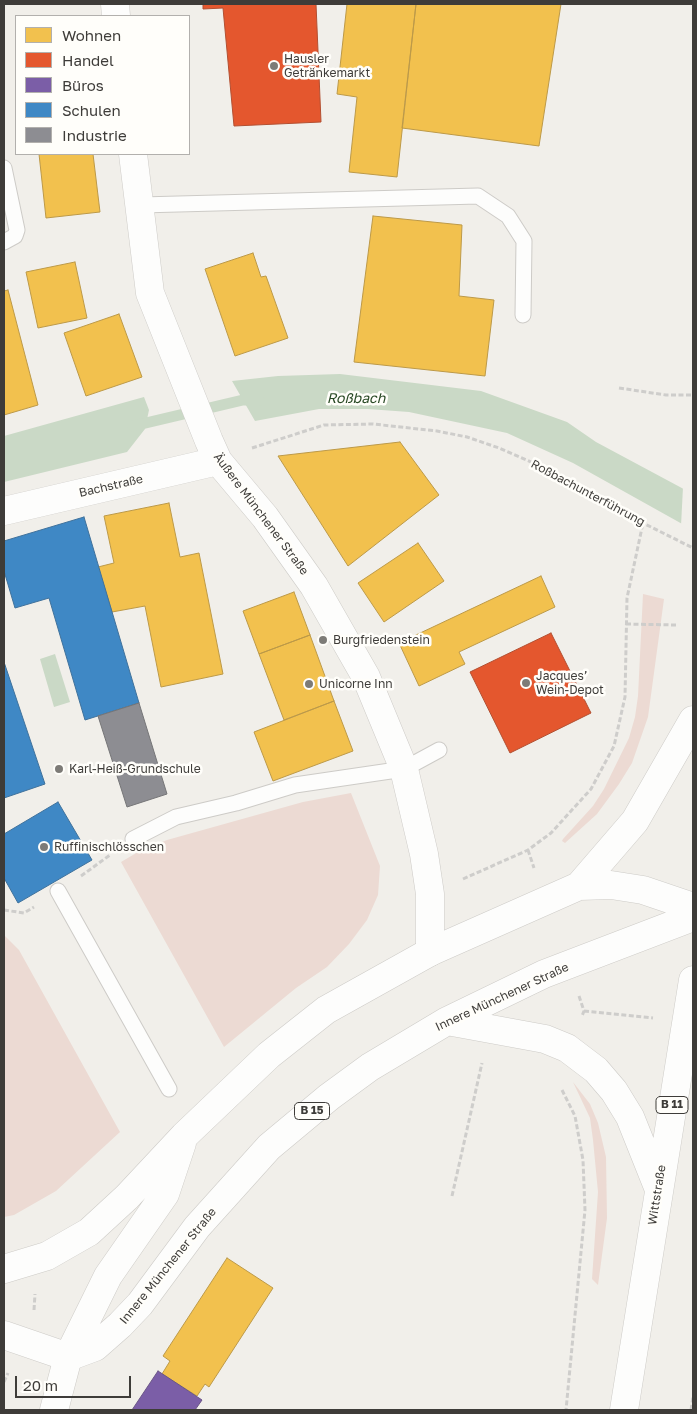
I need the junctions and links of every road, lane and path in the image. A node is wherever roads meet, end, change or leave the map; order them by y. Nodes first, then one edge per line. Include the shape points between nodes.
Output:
1 (133, 155) edge
2 (4, 168) edge
3 (141, 205) junction
4 (4, 242) edge
5 (523, 315) dead end
6 (619, 388) dead end
7 (693, 395) edge
8 (214, 451) junction
9 (4, 510) edge
10 (643, 523) junction
11 (693, 548) edge
12 (626, 624) junction
13 (677, 625) dead end
14 (693, 720) edge
15 (438, 750) dead end
16 (404, 769) junction
17 (133, 839) joint
18 (456, 882) dead end
19 (578, 886) junction
20 (58, 891) joint
21 (693, 907) edge
22 (693, 917) edge
23 (430, 952) junction
24 (693, 980) edge
25 (576, 988) dead end
26 (584, 1011) junction
27 (638, 1016) dead end
28 (581, 1019) dead end
29 (447, 1021) junction
30 (483, 1060) dead end
31 (558, 1086) dead end
32 (169, 1089) dead end
33 (184, 1136) junction
34 (659, 1187) junction
35 (452, 1196) dead end
36 (4, 1269) edge
37 (34, 1286) dead end
38 (32, 1318) dead end
39 (4, 1335) edge
40 (68, 1357) junction
41 (693, 1397) edge
42 (54, 1410) edge
43 (566, 1410) edge
44 (624, 1410) edge
45 (691, 1410) edge

1 - 3 main road, Äußere Münchener Straße
2 - 4 lane via 17,230 15,236
3 - 5 lane via 478,196 508,216 524,241
3 - 8 main road, Äußere Münchener Straße via 150,293
6 - 7 path via 666,395
8 - 9 main road, Bachstraße
8 - 10 path, Roßbachunterführung via 324,425 373,424 437,430 500,448 556,473
8 - 16 main road, Äußere Münchener Straße via 314,586 366,677
10 - 11 path, Roßbachunterführung
10 - 12 path via 629,582
12 - 13 path
12 - 18 path via 625,697 621,724 614,746 591,789 552,833 528,850
14 - 19 main road via 635,821
15 - 16 lane
16 - 17 lane via 295,785 176,817
16 - 23 main road, Äußere Münchener Straße via 430,894
17 - 20 path
19 - 21 main road via 611,885 643,890
19 - 23 main road
20 - 32 lane
22 - 29 main road, Innere Münchener Straße via 544,974
23 - 33 main road via 326,1010 269,1055
24 - 34 main road, Wittstraße / B 11
25 - 26 path
26 - 27 path
26 - 28 path
29 - 34 main road via 545,1039 567,1048 596,1070 630,1117
29 - 40 main road, Innere Münchener Straße / B 15 via 370,1067 269,1147 197,1227 140,1304 120,1325 95,1347
30 - 35 path
31 - 43 path via 574,1116 583,1160 585,1210
33 - 36 main road via 89,1232 47,1256
33 - 40 main road via 166,1194 108,1276
34 - 44 main road, Wittstraße
37 - 38 path via 36,1303
39 - 40 main road
40 - 42 main road
41 - 45 path

